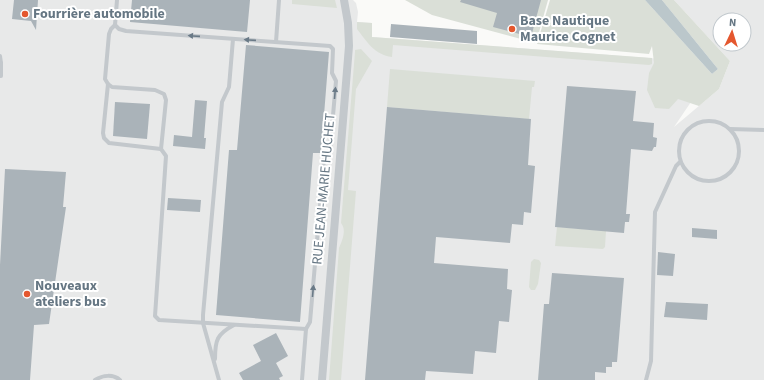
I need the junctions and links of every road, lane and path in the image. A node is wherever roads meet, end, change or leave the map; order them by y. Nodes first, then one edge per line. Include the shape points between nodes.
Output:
1 (117, 0) edge
2 (279, 0) edge
3 (344, 0) edge
4 (115, 25) junction
5 (233, 39) junction
6 (276, 42) junction
7 (0, 56) edge
8 (0, 63) edge
9 (0, 76) edge
10 (108, 84) junction
11 (730, 129) junction
12 (764, 130) edge
13 (161, 149) junction
14 (680, 162) junction
15 (203, 323) junction
16 (234, 325) junction
17 (306, 329) junction
18 (215, 366) junction
19 (95, 380) edge
20 (120, 380) edge
21 (220, 380) edge
22 (302, 380) edge
23 (322, 380) edge
24 (646, 380) edge

1 - 4 lane
2 - 6 lane
3 - 23 street, RUE JEAN-MARIE HUCHET via 348,57
5 -> 4 lane via 126,31
4 - 10 lane via 109,34 105,79
6 -> 5 lane
5 - 15 lane via 229,87 222,102
17 -> 6 lane via 310,322 324,160 330,150 336,81 332,73 333,49 330,46
7 - 8 lane
8 - 9 lane
10 - 13 lane via 112,87 155,90 164,94 166,100
10 - 13 lane via 104,138 109,143
11 - 12 lane
11 - 14 lane via 714,121 695,124 686,130 680,141
11 - 14 lane via 735,135 740,152 732,172 724,178 704,181 692,177
13 - 15 lane via 166,156 155,316 159,320
14 - 24 lane via 655,212 651,361
15 - 16 lane
15 - 18 lane
16 - 17 lane
16 - 18 lane via 224,330 217,339
17 - 22 lane
18 - 21 lane
19 - 20 lane via 111,376

